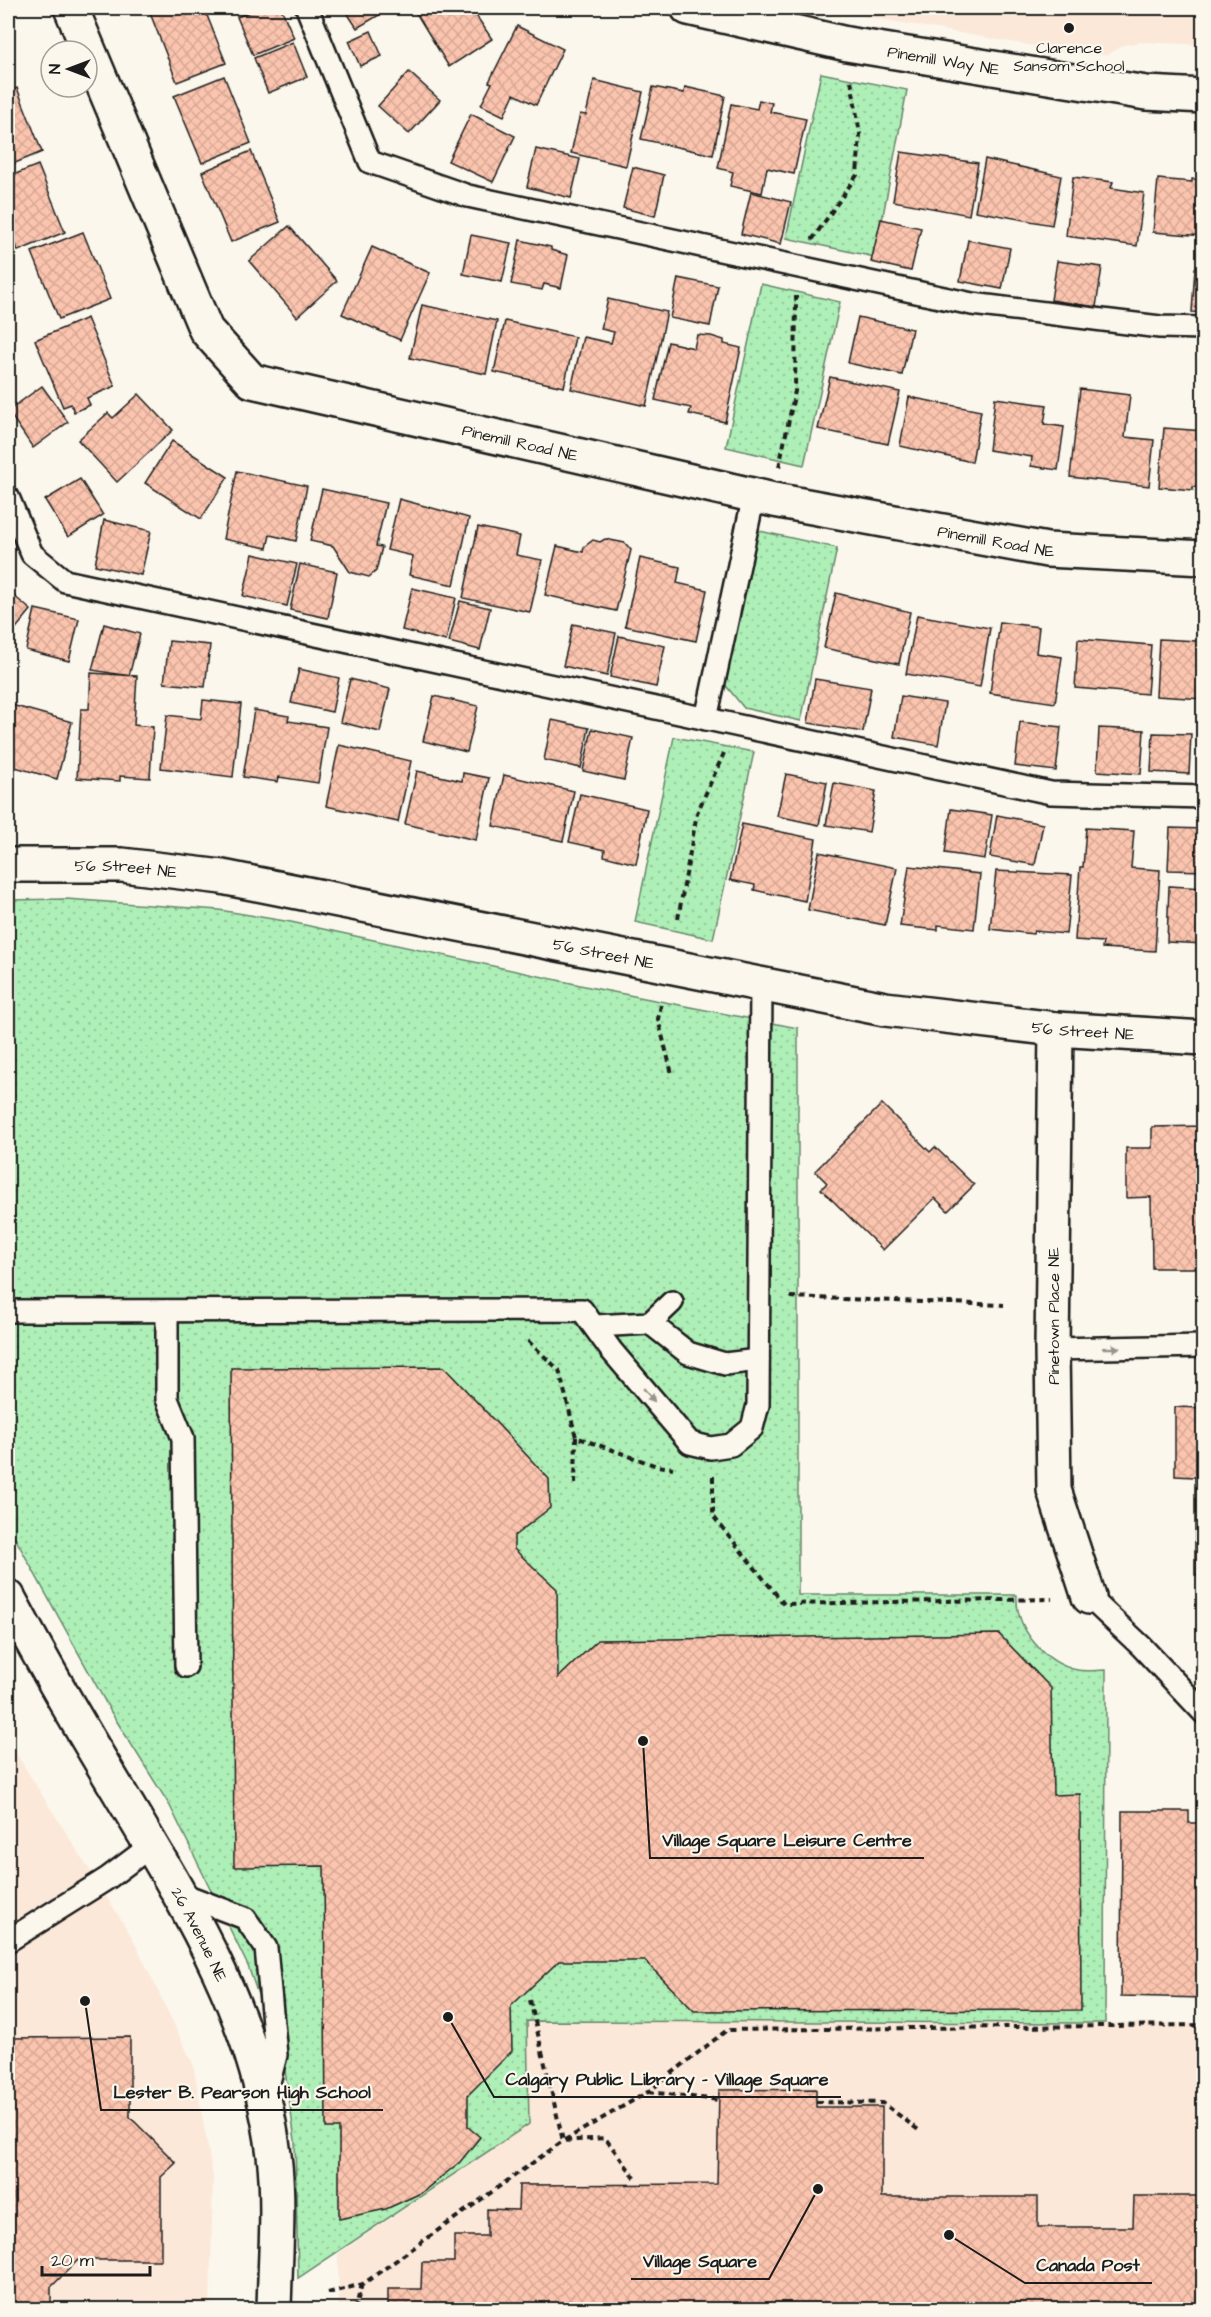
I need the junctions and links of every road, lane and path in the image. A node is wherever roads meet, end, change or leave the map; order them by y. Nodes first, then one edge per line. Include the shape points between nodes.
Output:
1 (71, 8) edge
2 (307, 8) edge
3 (688, 8) edge
4 (1203, 96) edge
5 (1203, 328) edge
6 (753, 495) junction
7 (8, 497) edge
8 (1203, 558) edge
9 (706, 719) junction
10 (1203, 797) edge
11 (8, 865) edge
12 (761, 984) junction
13 (661, 1005) dead end
14 (1056, 1029) junction
15 (1203, 1038) edge
16 (672, 1074) dead end
17 (790, 1297) dead end
18 (672, 1302) dead end
19 (1004, 1305) dead end
20 (8, 1311) edge
21 (167, 1311) junction
22 (650, 1323) junction
23 (595, 1326) junction
24 (525, 1338) dead end
25 (1203, 1346) edge
26 (1052, 1349) junction
27 (758, 1360) junction
28 (576, 1437) junction
29 (679, 1468) dead end
30 (713, 1472) dead end
31 (575, 1484) dead end
32 (1089, 1596) junction
33 (8, 1597) edge
34 (186, 1666) dead end
35 (1203, 1713) edge
36 (152, 1845) junction
37 (182, 1894) junction
38 (8, 1941) edge
39 (531, 2000) dead end
40 (1203, 2025) edge
41 (648, 2092) junction
42 (264, 2100) junction
43 (719, 2100) dead end
44 (816, 2102) dead end
45 (921, 2132) dead end
46 (563, 2141) junction
47 (636, 2179) dead end
48 (363, 2284) junction
49 (328, 2293) dead end
50 (274, 2310) edge
51 (355, 2310) edge

1 - 6 street, Pinemill Road NE via 206,330 252,381
2 - 5 lane via 370,162 468,196 960,302 1160,327
3 - 4 street, Pinemill Way NE via 847,44 1146,93
6 - 8 street, Pinemill Road NE via 1047,550
6 - 9 lane
7 - 9 lane via 32,554 65,581
9 - 10 lane via 1051,793
11 - 12 street, 56 Street NE via 122,865 222,877
12 - 14 street, 56 Street NE via 885,1009
12 - 27 lane
13 - 16 path via 658,1019
14 - 15 street, 56 Street NE
14 - 26 street, Pinetown Place NE
17 - 19 path
18 - 22 lane
20 - 21 lane
21 - 23 lane via 557,1308 582,1310
21 - 34 lane via 167,1399 183,1437
22 - 23 lane
22 - 27 lane via 688,1353 725,1364
23 -> 27 lane via 690,1443 711,1448 731,1445 752,1428 758,1405
24 - 28 path via 559,1370
26 -> 25 lane
26 - 32 street, Pinetown Place NE via 1054,1490
28 - 29 path via 657,1466
28 - 31 path
30 - 32 path via 713,1516 784,1604 1017,1601
32 - 35 lane
33 - 36 street, 26 Avenue NE via 55,1685
36 - 37 street, 26 Avenue NE
36 - 38 lane via 108,1878
37 - 42 street, 26 Avenue NE via 232,1996
37 - 42 lane via 245,1918 266,1948 276,2055
39 - 46 path
40 - 41 path via 727,2030
41 - 43 path
41 - 46 path
42 - 50 street, 26 Avenue NE via 274,2157
44 - 45 path via 883,2103
46 - 47 path via 605,2138
46 - 48 path
48 - 49 path
48 - 51 path

